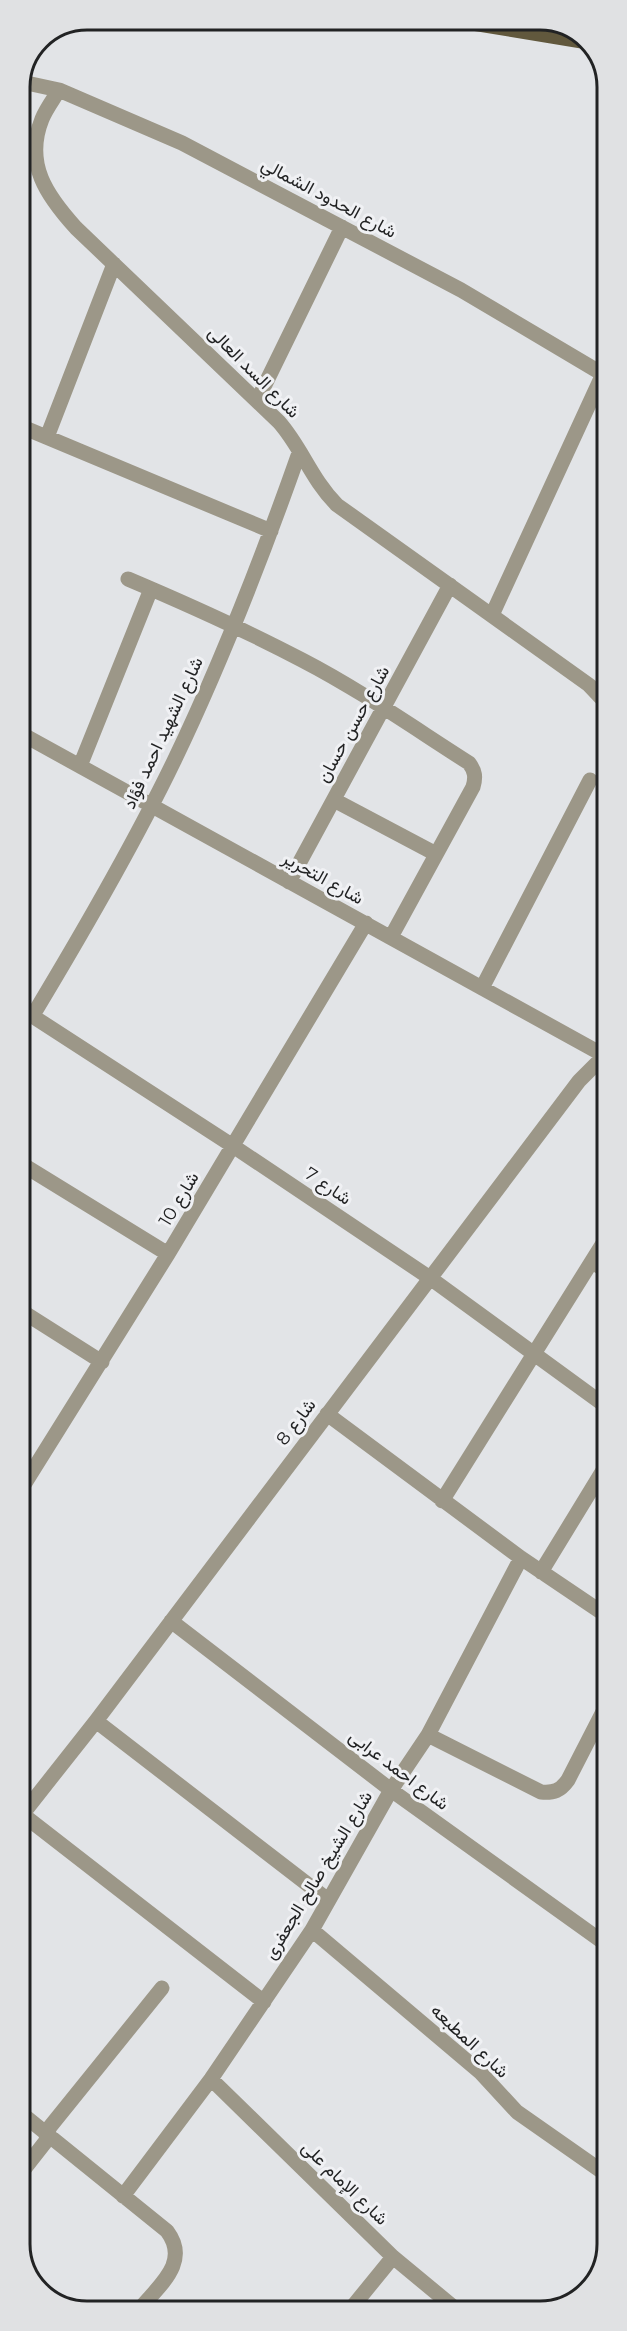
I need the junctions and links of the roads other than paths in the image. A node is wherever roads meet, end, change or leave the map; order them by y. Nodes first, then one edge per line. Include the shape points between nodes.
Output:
1 (515, 30) edge
2 (571, 39) edge
3 (30, 83) edge
4 (59, 90) junction
5 (342, 227) junction
6 (114, 264) junction
7 (597, 370) edge
8 (597, 392) edge
9 (257, 401) junction
10 (30, 430) edge
11 (47, 437) junction
12 (299, 453) junction
13 (271, 531) junction
14 (128, 579) dead end
15 (450, 585) junction
16 (151, 589) junction
17 (492, 615) junction
18 (234, 626) junction
19 (597, 691) edge
20 (384, 708) junction
21 (30, 738) edge
22 (80, 766) junction
23 (590, 780) dead end
24 (334, 800) junction
25 (151, 806) junction
26 (436, 854) junction
27 (289, 882) junction
28 (366, 923) junction
29 (391, 937) junction
30 (482, 988) junction
31 (30, 1006) edge
32 (30, 1015) edge
33 (597, 1051) edge
34 (597, 1064) edge
35 (233, 1146) junction
36 (30, 1169) edge
37 (168, 1254) junction
38 (597, 1254) edge
39 (592, 1262) junction
40 (597, 1265) edge
41 (429, 1278) junction
42 (30, 1316) edge
43 (534, 1354) junction
44 (102, 1362) junction
45 (597, 1400) edge
46 (327, 1414) junction
47 (30, 1463) edge
48 (597, 1481) edge
49 (442, 1501) junction
50 (521, 1558) junction
51 (542, 1572) junction
52 (597, 1609) edge
53 (171, 1621) junction
54 (96, 1721) junction
55 (597, 1723) edge
56 (428, 1735) junction
57 (391, 1790) junction
58 (30, 1804) edge
59 (30, 1822) edge
60 (328, 1899) junction
61 (312, 1930) junction
62 (597, 1938) edge
63 (162, 1988) dead end
64 (264, 2002) junction
65 (211, 2079) junction
66 (30, 2120) edge
67 (47, 2134) junction
68 (30, 2160) edge
69 (597, 2167) edge
70 (123, 2196) junction
71 (393, 2257) junction
72 (146, 2301) edge
73 (357, 2301) edge
74 (446, 2301) edge

1 - 2 main road
3 - 4 street, شارع الحدود الشمالي
4 - 5 street, شارع الحدود الشمالي via 182,143
4 - 6 street, شارع السد العالى via 42,119 36,146 38,173 54,203
5 - 7 street, شارع الحدود الشمالي via 461,290
5 - 9 street
6 - 9 street, شارع السد العالى
6 - 11 street
8 - 17 street
9 - 12 street, شارع السد العالى via 288,432
10 - 11 street
11 - 13 street
12 - 13 street, شارع الشهيد احمد فؤاد
12 - 15 street, شارع السد العالى via 337,505
13 - 18 street, شارع الشهيد احمد فؤاد
14 - 16 street
15 - 17 street, شارع السد العالى
15 - 20 street, شارع حسن حسان
16 - 18 street
16 - 22 street
17 - 19 street, شارع السد العالى
18 - 20 street
18 - 25 street, شارع الشهيد احمد فؤاد
20 - 24 street, شارع حسن حسان
20 - 26 street via 474,770 473,787
21 - 22 street, شارع التحرير
22 - 25 street, شارع التحرير
23 - 30 street
24 - 26 street
24 - 27 street, شارع حسن حسان
25 - 27 street, شارع التحرير
25 - 31 street, شارع الشهيد احمد فؤاد via 94,912
26 - 29 street
27 - 28 street, شارع التحرير
28 - 29 street, شارع التحرير
28 - 35 street, شارع 10
29 - 30 street, شارع التحرير
30 - 33 street, شارع التحرير
32 - 35 street, شارع 7
34 - 41 street, شارع 8 via 579,1081
35 - 37 street, شارع 10
35 - 41 street, شارع 7
36 - 37 street
37 - 44 street, شارع 10
38 - 39 street
39 - 40 street
39 - 43 street
41 - 43 street, شارع 7
41 - 46 street, شارع 8
42 - 44 street
43 - 45 street, شارع 7
43 - 49 street
44 - 47 street, شارع 10
46 - 49 street
46 - 53 street, شارع 8
48 - 51 street
49 - 50 street
50 - 51 street
50 - 56 street, شارع الشيخ صالح الجعفرى
51 - 52 street
53 - 54 street, شارع 8
53 - 57 street, شارع احمد عرابى
54 - 58 street, شارع 8
54 - 60 street
55 - 56 street via 568,1780 551,1793 541,1792
56 - 57 street, شارع الشيخ صالح الجعفرى
57 - 60 street, شارع الشيخ صالح الجعفرى
57 - 62 street, شارع احمد عرابى
59 - 64 street
60 - 61 street, شارع الشيخ صالح الجعفرى
61 - 64 street, شارع الشيخ صالح الجعفرى
61 - 69 street, شارع المطبعه via 480,2072 517,2112
63 - 67 street
64 - 65 street, شارع الشيخ صالح الجعفرى
65 - 70 street, شارع الشيخ صالح الجعفرى
65 - 71 street, شارع الإمام على
66 - 67 street
67 - 68 street
67 - 70 street
70 - 72 street via 175,2242 174,2266
71 - 73 street
71 - 74 street, شارع الإمام على

